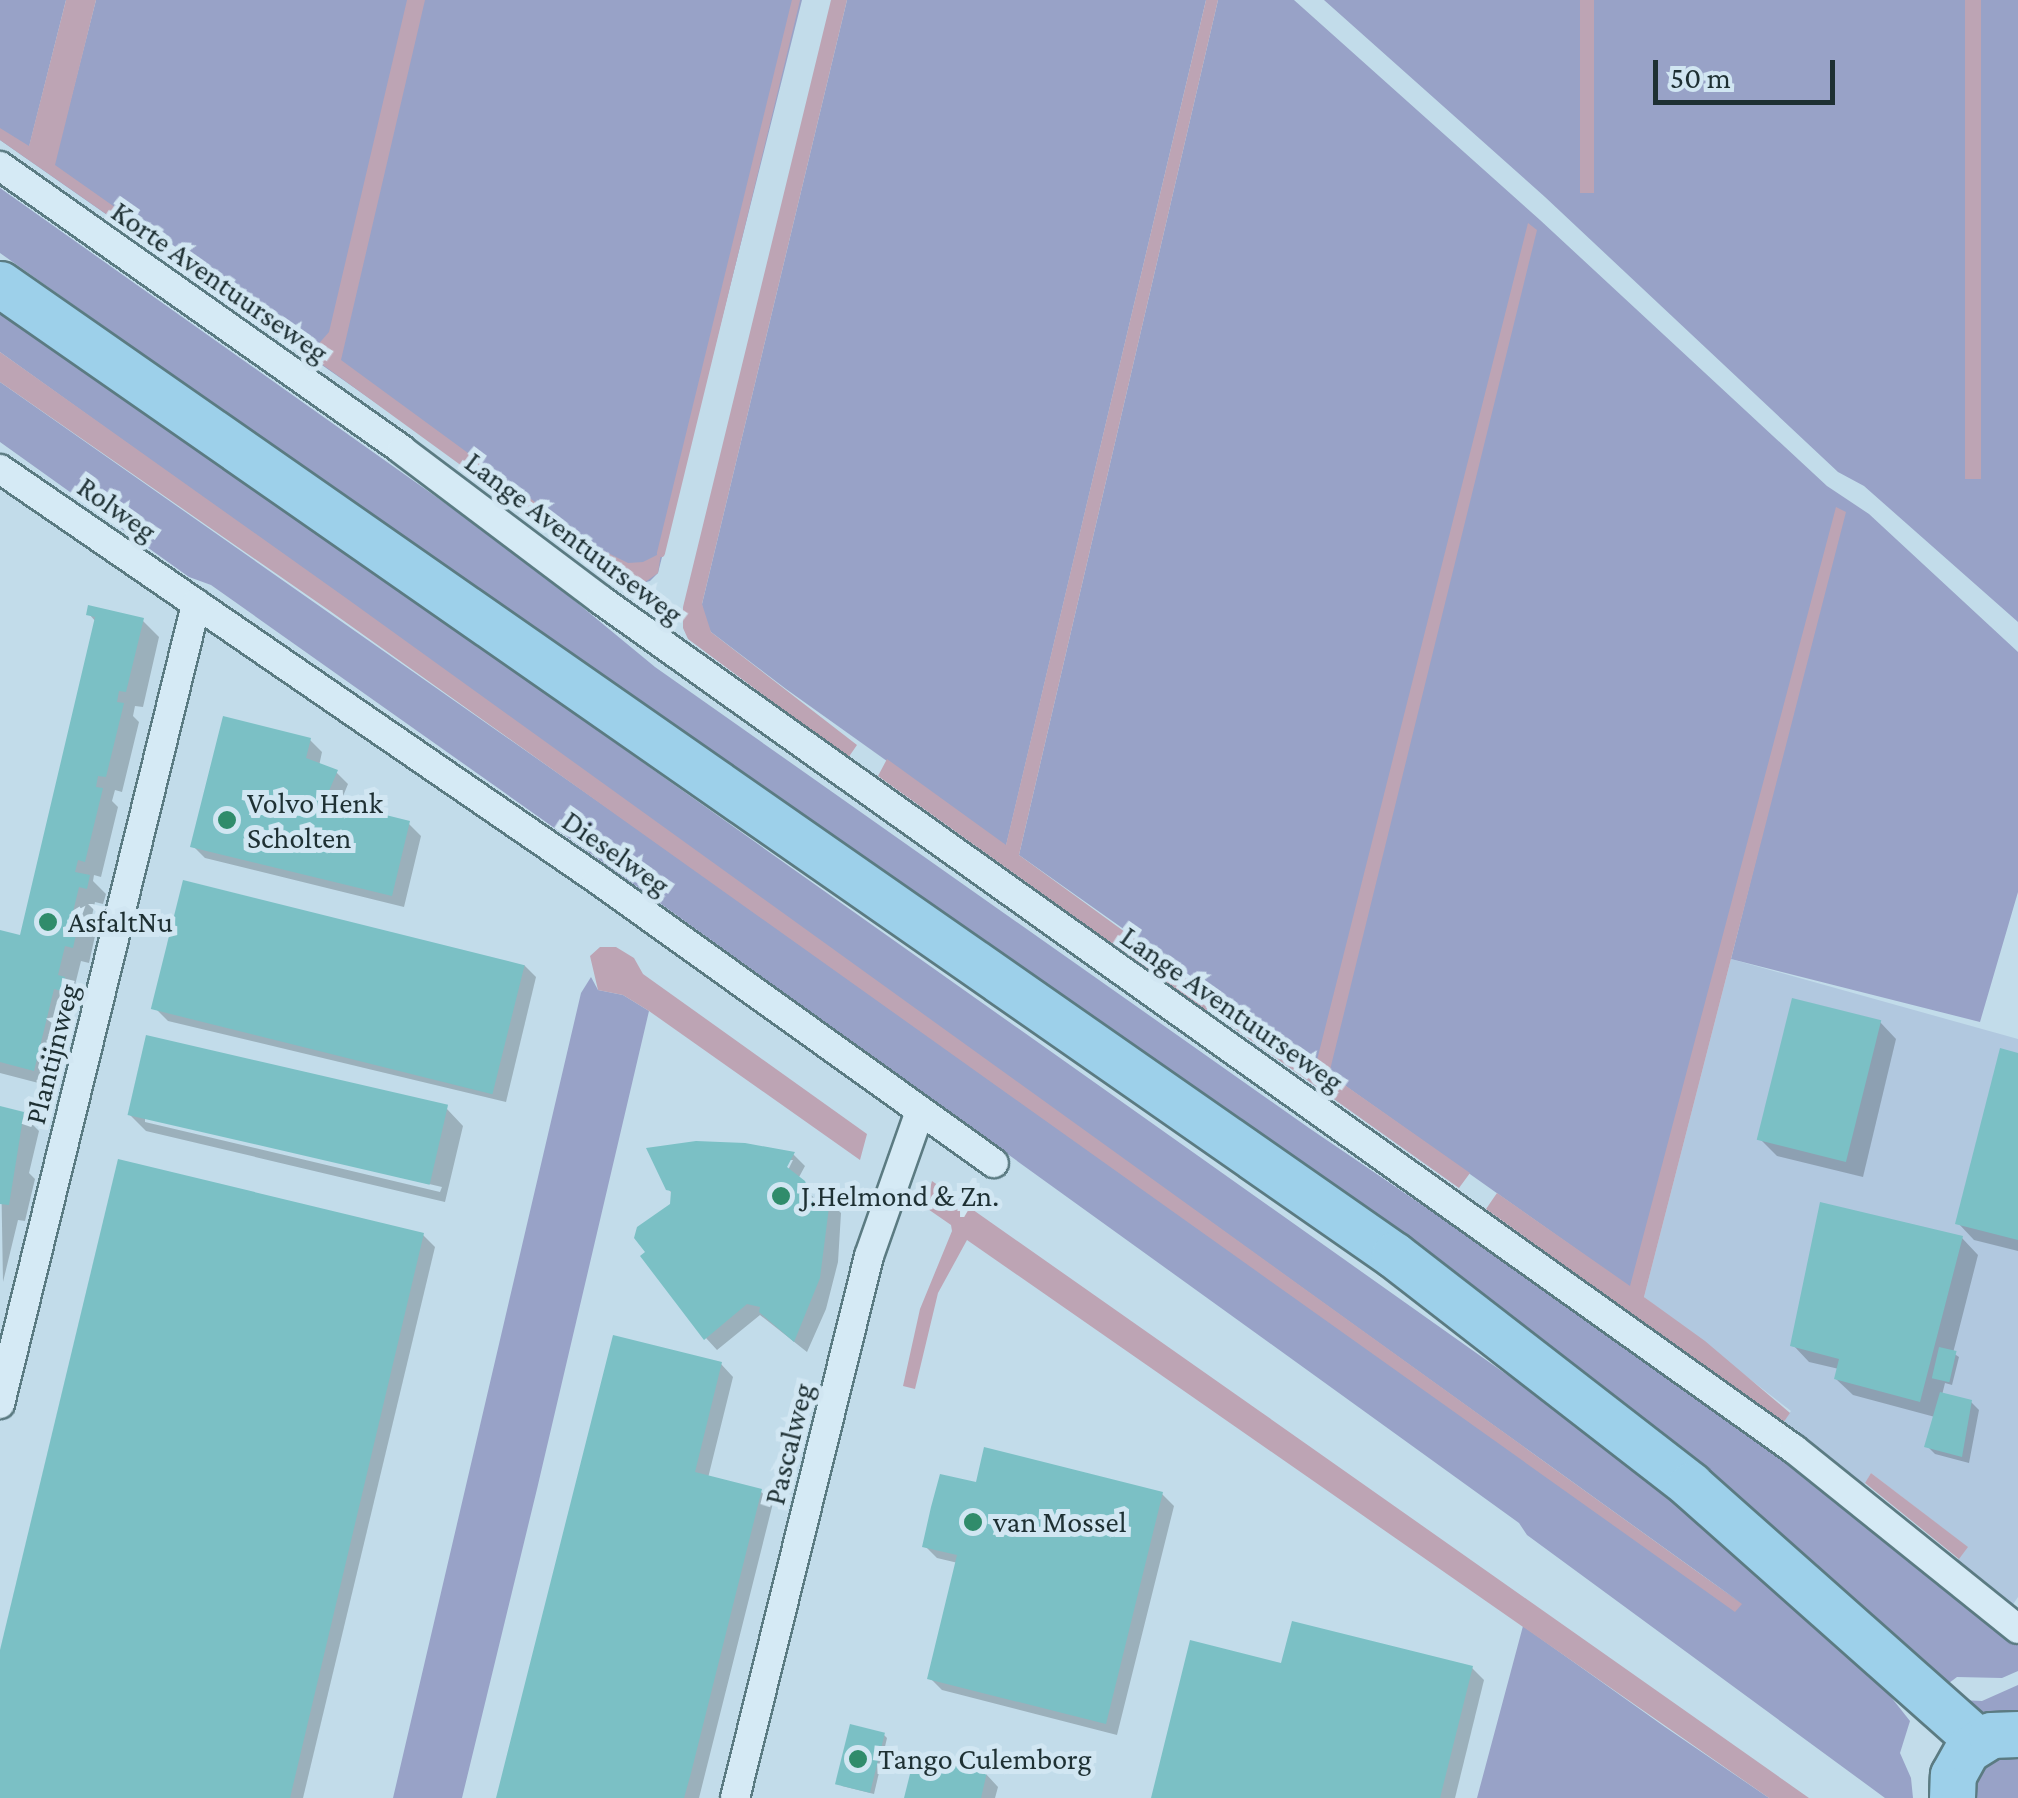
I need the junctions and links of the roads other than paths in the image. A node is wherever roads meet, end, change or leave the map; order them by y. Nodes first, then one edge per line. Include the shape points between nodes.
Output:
1 (0, 166) edge
2 (0, 284) edge
3 (402, 450) joint
4 (0, 469) edge
5 (196, 604) junction
6 (920, 1110) junction
7 (994, 1163) dead end
8 (0, 1404) edge
9 (2018, 1630) edge
10 (1977, 1759) edge
11 (734, 1798) edge

1 - 3 street, Korte Aventuurseweg
2 - 10 main road via 1394,1255 1690,1485 1877,1656 1904,1702
3 - 9 street, Lange Aventuurseweg via 616,611 1794,1448
4 - 5 street, Rolweg
5 - 6 street, Dieselweg
5 - 8 street, Plantijnweg
6 - 7 street, Dieselweg
6 - 11 street, Pascalweg via 870,1256

